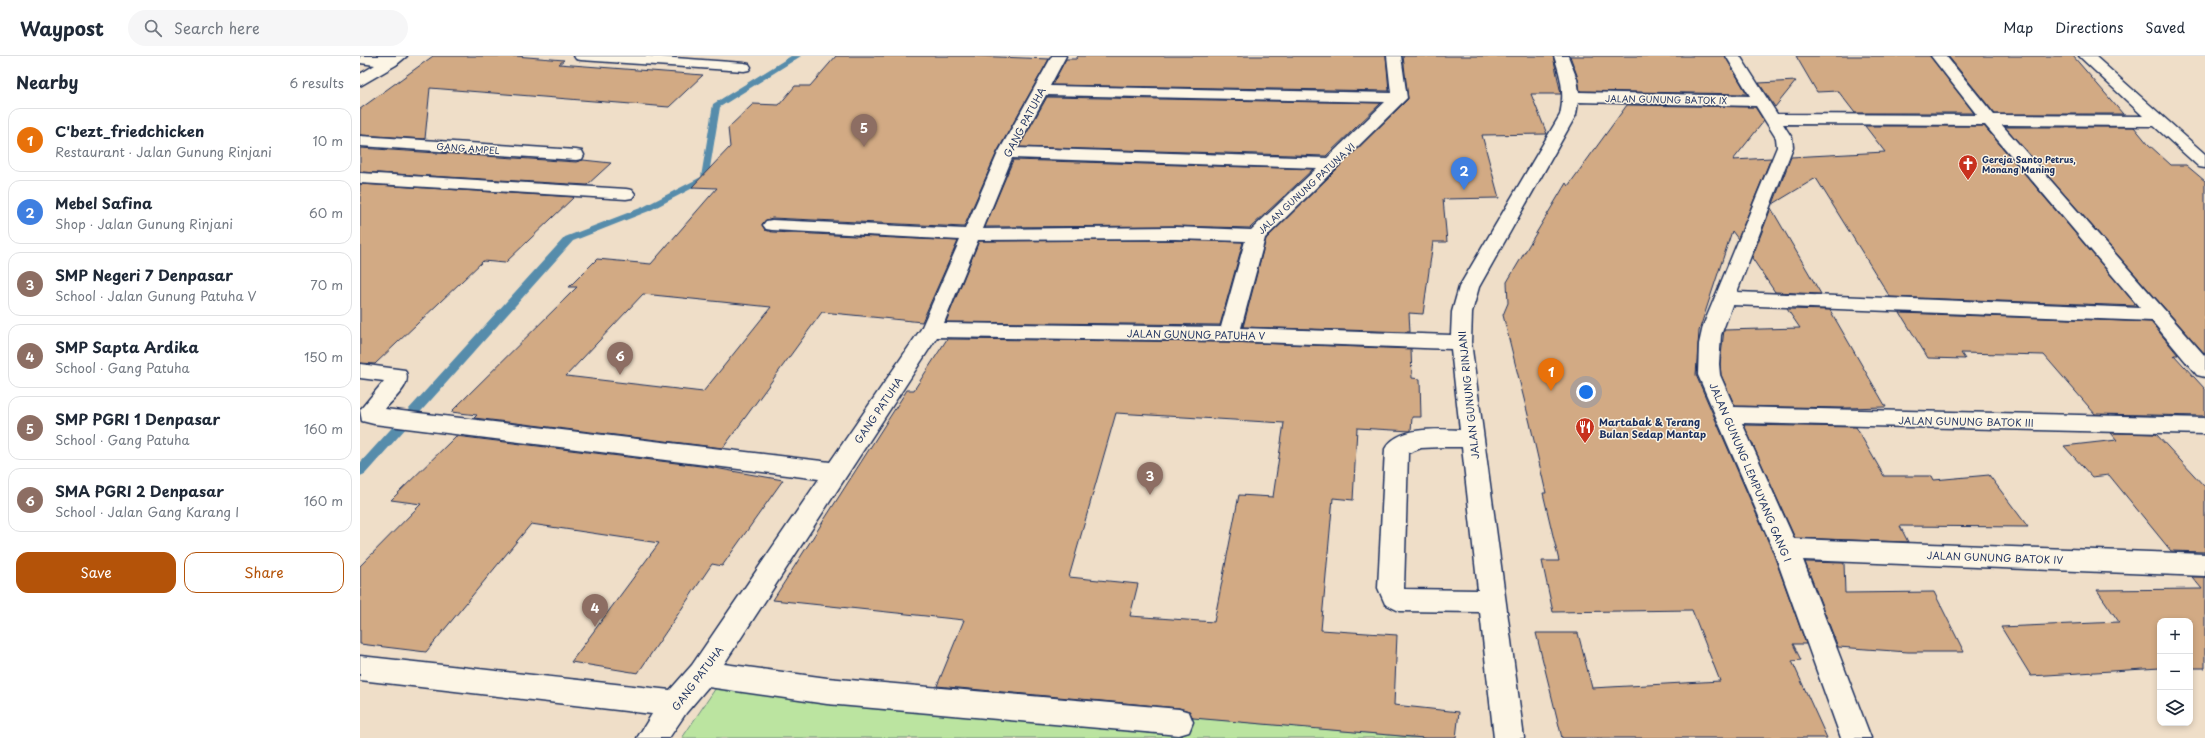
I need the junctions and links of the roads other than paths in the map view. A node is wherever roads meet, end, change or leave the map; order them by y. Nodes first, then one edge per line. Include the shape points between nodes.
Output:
1 (580, 56) edge
2 (1059, 56) edge
3 (1394, 56) edge
4 (1561, 56) edge
5 (1733, 56) edge
6 (1938, 56) edge
7 (2086, 56) edge
8 (360, 59) edge
9 (395, 59) edge
10 (744, 67) dead end
11 (360, 81) edge
12 (1041, 90) junction
13 (1573, 97) junction
14 (1399, 98) junction
15 (1759, 101) junction
16 (1771, 119) junction
17 (1989, 120) junction
18 (2157, 120) junction
19 (360, 141) edge
20 (1006, 153) junction
21 (576, 155) dead end
22 (2205, 163) edge
23 (1333, 164) junction
24 (360, 178) edge
25 (626, 194) dead end
26 (772, 225) dead end
27 (970, 235) junction
28 (1256, 236) junction
29 (1725, 298) junction
30 (2156, 315) junction
31 (931, 330) junction
32 (1229, 334) junction
33 (1461, 342) junction
34 (2205, 370) edge
35 (360, 371) edge
36 (1727, 416) junction
37 (2205, 426) edge
38 (1472, 439) junction
39 (837, 472) junction
40 (1786, 549) junction
41 (2205, 565) edge
42 (1492, 601) junction
43 (360, 668) edge
44 (702, 674) junction
45 (676, 704) junction
46 (1179, 722) dead end
47 (652, 738) edge
48 (1509, 738) edge
49 (1856, 738) edge

1 - 10 street
2 - 12 street, GANG PATUHA
3 - 14 street
4 - 13 street, JALAN GUNUNG RINJANI via 1571,82
5 - 15 street, JALAN GUNUNG LEMPUYANG GANG I
6 - 17 street
7 - 18 street
8 - 9 street
9 - 11 street
12 - 14 street
12 - 20 street, GANG PATUHA
13 - 15 street, JALAN GUNUNG BATOK IX
13 - 33 street, JALAN GUNUNG RINJANI via 1568,115 1469,287 1462,312
14 - 23 street, JALAN GUNUNG PATUNA VI
15 - 16 street, JALAN GUNUNG LEMPUYANG GANG I
16 - 17 street
16 - 29 street, JALAN GUNUNG LEMPUYANG GANG I via 1784,138 1785,147
17 - 18 street
17 - 30 street
18 - 22 street
19 - 21 street, GANG AMPEL
20 - 23 street
20 - 27 street, GANG PATUHA
23 - 28 street, JALAN GUNUNG PATUNA VI
24 - 25 street
26 - 27 street
27 - 28 street via 1175,233
27 - 31 street, GANG PATUHA
28 - 32 street, JALAN GUNUNG PATUNA VI
29 - 30 street
29 - 36 street, JALAN GUNUNG LEMPUYANG GANG I via 1714,320 1708,348 1709,375
30 - 34 street
31 - 32 street, JALAN GUNUNG PATUHA V
31 - 39 street, GANG PATUHA
32 - 33 street, JALAN GUNUNG PATUHA V
33 - 38 street, JALAN GUNUNG RINJANI
35 - 39 street via 397,375 397,381 371,410 370,415 374,416
36 - 37 street, JALAN GUNUNG BATOK III
36 - 40 street, JALAN GUNUNG LEMPUYANG GANG I
38 - 42 street, JALAN GUNUNG RINJANI
38 - 42 street via 1412,440 1402,443 1397,449 1391,588 1399,600
39 - 44 street, GANG PATUHA
40 - 41 street, JALAN GUNUNG BATOK IV
40 - 49 street, JALAN GUNUNG LEMPUYANG GANG I
42 - 48 street, JALAN GUNUNG RINJANI
43 - 45 street
44 - 45 street, GANG PATUHA
44 - 46 street via 827,691
45 - 47 street, GANG PATUHA

